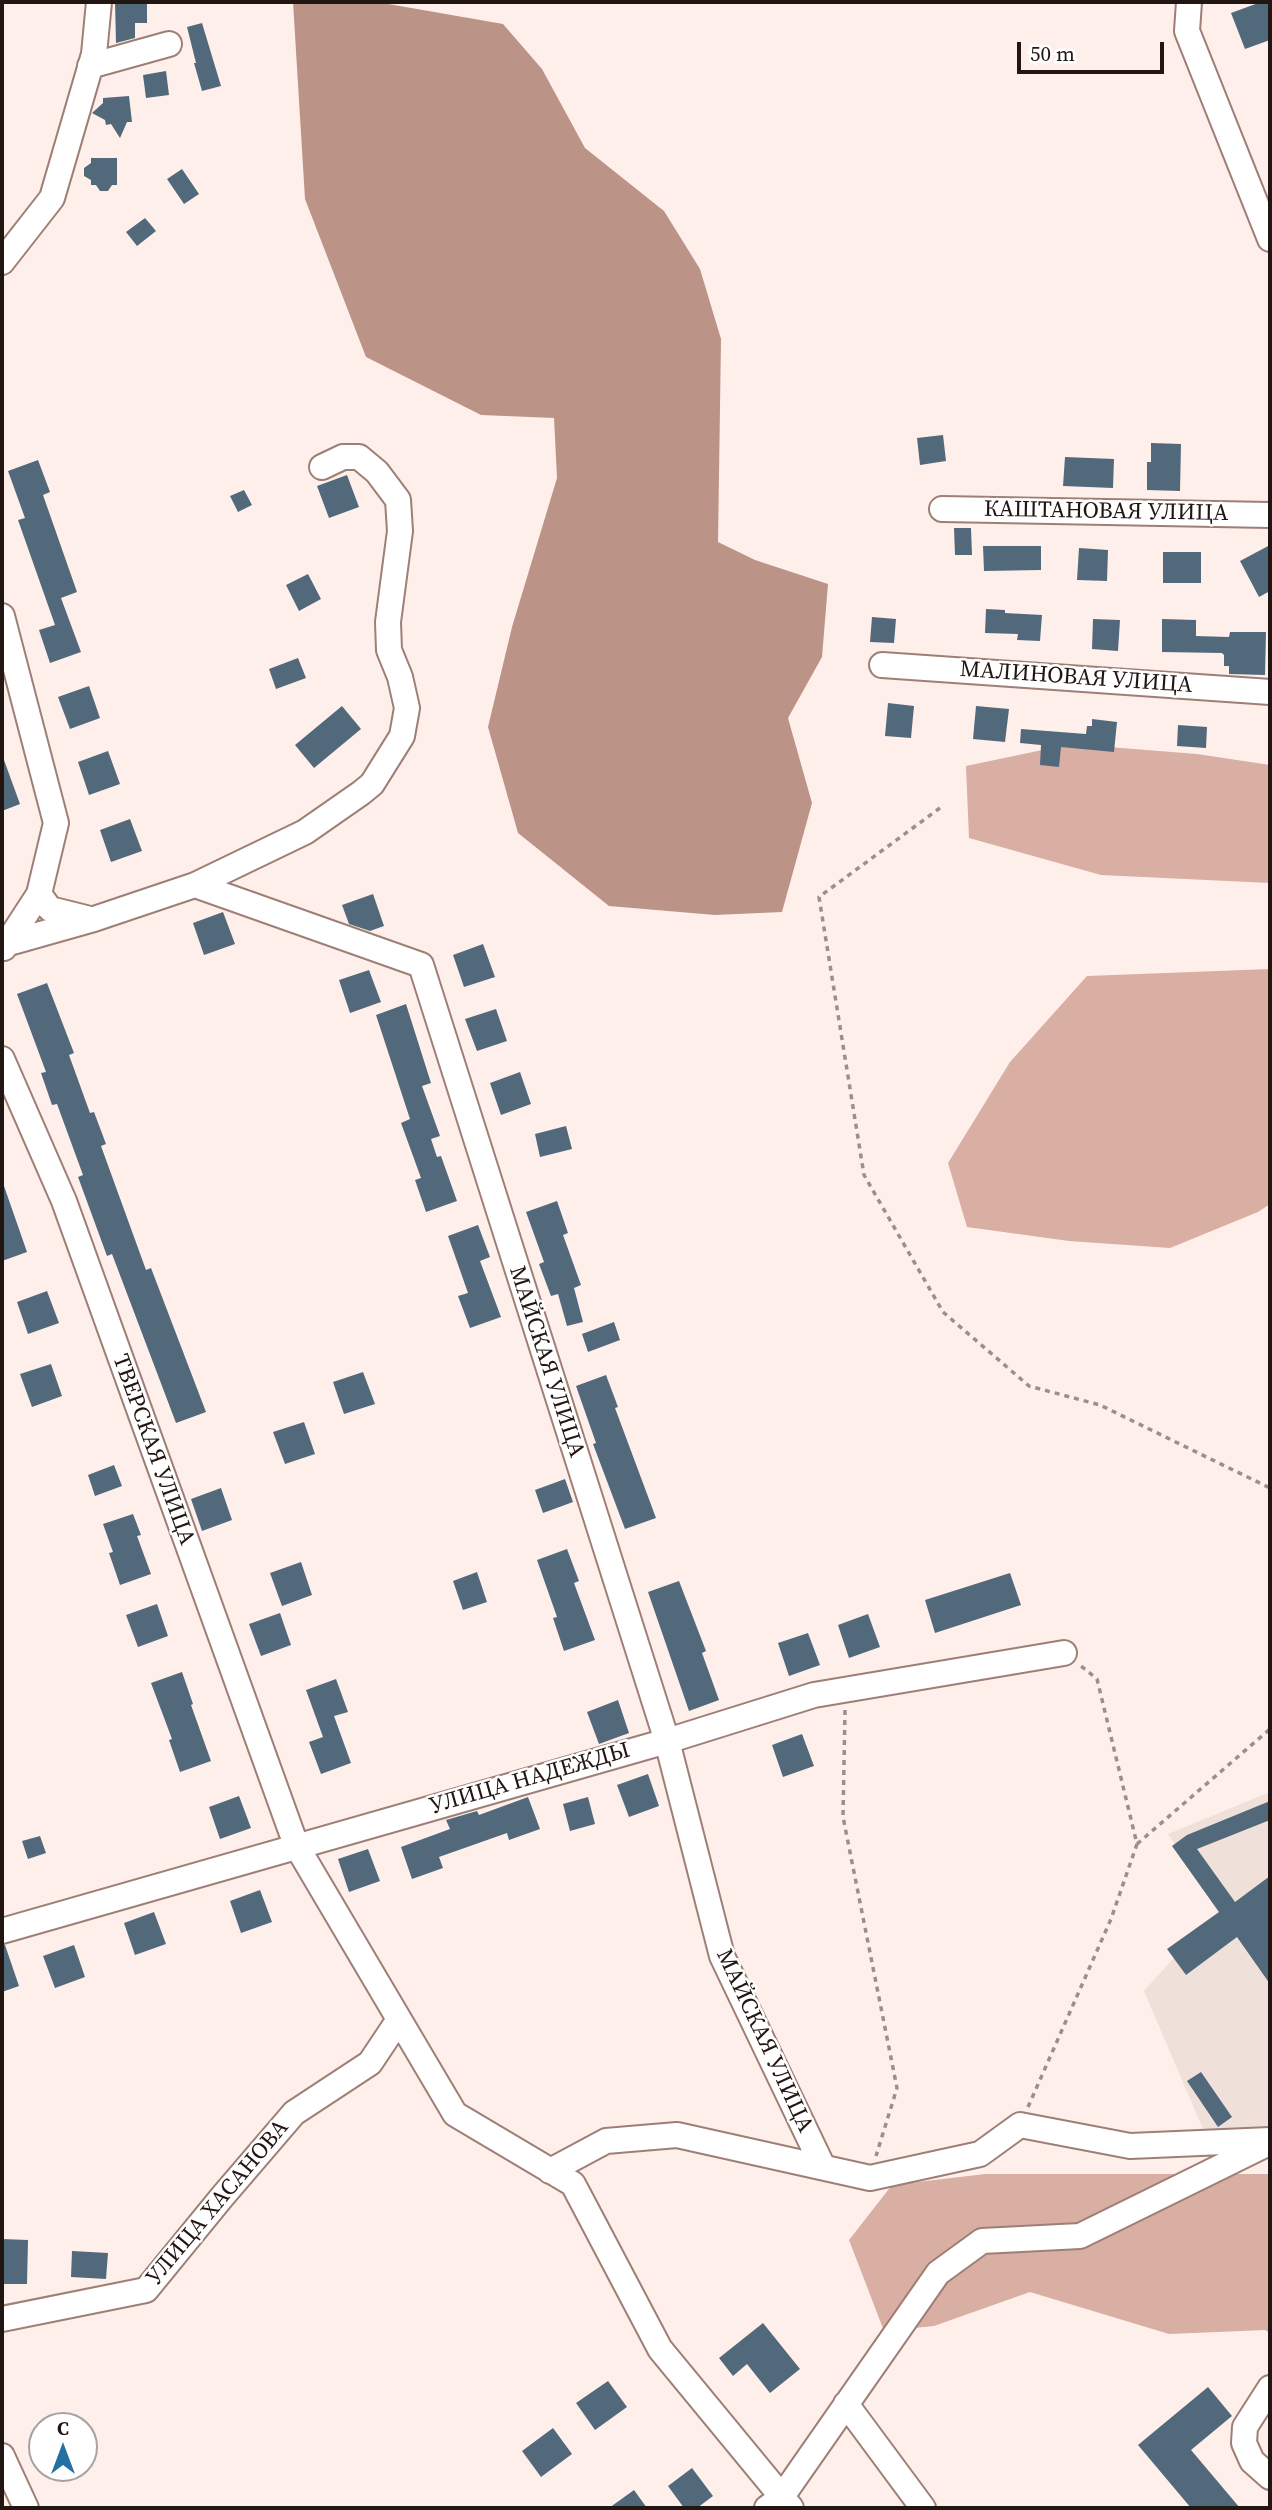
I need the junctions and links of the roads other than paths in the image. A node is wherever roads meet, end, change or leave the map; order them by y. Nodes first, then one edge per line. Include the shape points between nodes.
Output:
1 (99, 2) edge
2 (1189, 2) edge
3 (169, 44) dead end
4 (90, 66) junction
5 (1270, 239) edge
6 (2, 262) edge
7 (322, 467) dead end
8 (942, 509) dead end
9 (1270, 515) edge
10 (2, 616) edge
11 (882, 665) dead end
12 (1270, 692) edge
13 (195, 885) junction
14 (39, 894) junction
15 (94, 919) junction
16 (3, 948) edge
17 (2, 1059) edge
18 (1064, 1653) road end
19 (667, 1741) junction
20 (296, 1845) junction
21 (2, 1931) edge
22 (398, 2021) junction
23 (1270, 2141) edge
24 (823, 2167) junction
25 (550, 2171) junction
26 (2, 2319) edge
27 (1270, 2388) edge
28 (846, 2404) junction
29 (2, 2456) edge
30 (1270, 2477) edge
31 (780, 2505) edge
32 (26, 2508) edge
33 (923, 2508) edge

1 - 4 street
2 - 5 street via 1187,31
3 - 4 street
4 - 6 street via 52,198
7 - 13 street via 343,457 359,457 398,500 400,531 388,622 389,650 407,708 402,736 372,784 361,793 305,832
8 - 9 street, КАШТАНОВАЯ УЛИЦА
10 - 14 street via 56,823
11 - 12 street, МАЛИНОВАЯ УЛИЦА
13 - 15 street
13 - 19 street, МАЙСКАЯ УЛИЦА via 421,965
14 - 15 street via 50,909
14 - 16 street
15 - 16 street
17 - 20 street, ТВЕРСКАЯ УЛИЦА via 64,1201
18 - 19 street, УЛИЦА НАДЕЖДЫ via 814,1695
19 - 20 street, УЛИЦА НАДЕЖДЫ
19 - 24 street, МАЙСКАЯ УЛИЦА via 722,1956
20 - 21 street, УЛИЦА НАДЕЖДЫ
20 - 22 street, ТВЕРСКАЯ УЛИЦА
22 - 25 street, ТВЕРСКАЯ УЛИЦА via 455,2114
22 - 26 street, УЛИЦА ХАСАНОВА via 370,2063 294,2113 146,2290
23 - 24 street via 1130,2146 1020,2124 980,2154 870,2178
23 - 28 street via 1080,2235 982,2241 938,2273
24 - 25 street via 677,2135 606,2141
25 - 31 street, ТВЕРСКАЯ УЛИЦА via 573,2185 660,2349
27 - 30 street via 1245,2427 1244,2443 1251,2461
28 - 31 street
28 - 33 street
29 - 32 street

